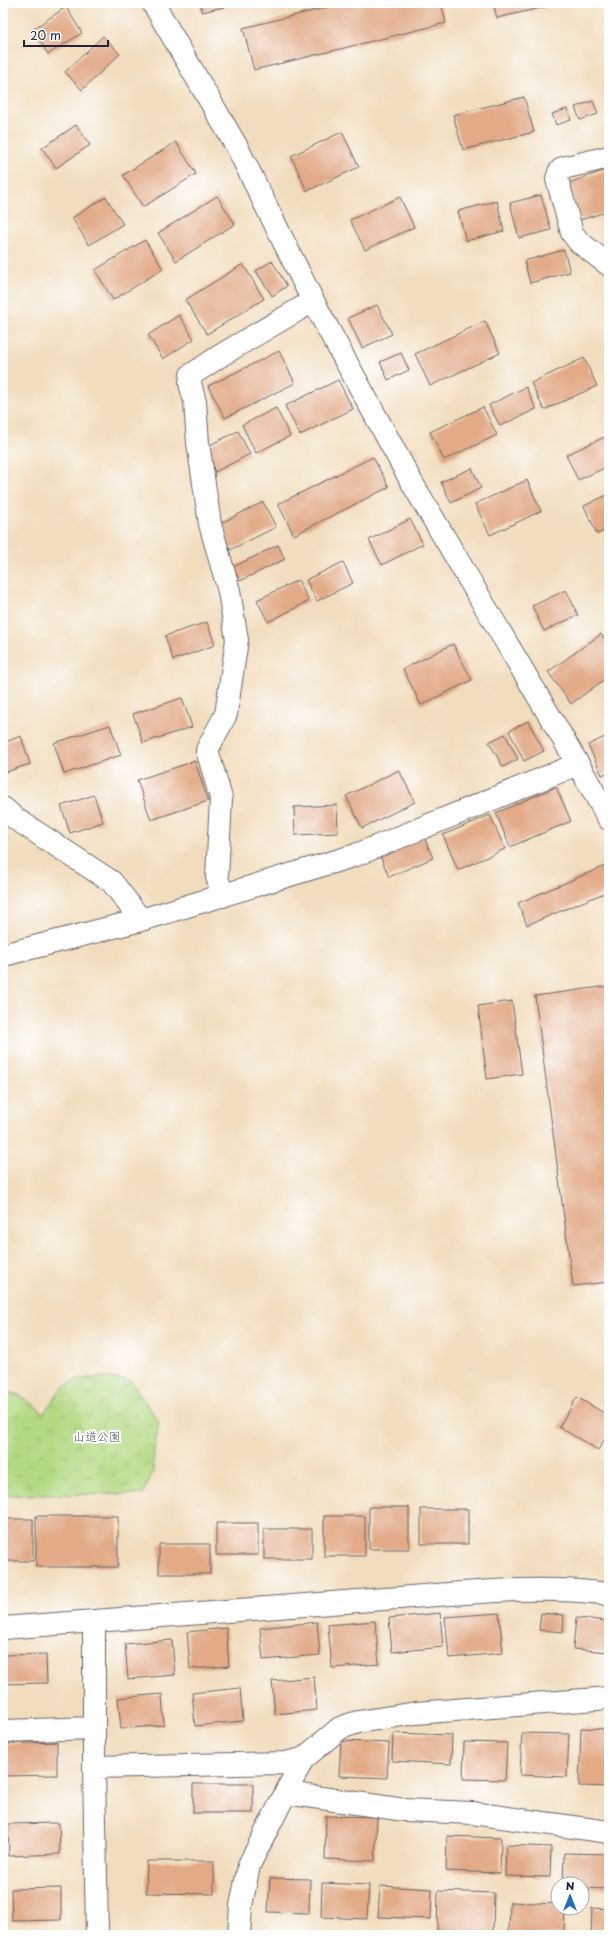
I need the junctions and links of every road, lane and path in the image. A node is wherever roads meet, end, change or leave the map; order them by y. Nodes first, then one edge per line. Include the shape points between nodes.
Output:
1 (153, 3) edge
2 (609, 157) edge
3 (609, 265) edge
4 (313, 301) junction
5 (578, 764) junction
6 (3, 808) edge
7 (609, 819) edge
8 (223, 896) junction
9 (141, 920) junction
10 (3, 955) edge
11 (609, 1594) edge
12 (94, 1621) junction
13 (3, 1628) edge
14 (609, 1698) edge
15 (94, 1728) junction
16 (3, 1731) edge
17 (303, 1759) junction
18 (94, 1767) junction
19 (286, 1793) junction
20 (609, 1832) edge
21 (97, 1935) edge
22 (239, 1935) edge

1 - 4 street via 237,147
2 - 3 street via 563,168 558,179 572,233 579,242
4 - 5 street via 411,481
4 - 8 street via 191,376 210,524 229,591 237,640 226,714 207,750 221,798 217,877
5 - 7 street
5 - 8 street via 356,855
6 - 9 street via 112,882
8 - 9 street
9 - 10 street
11 - 12 street via 586,1590 522,1590
12 - 13 street
12 - 15 street
14 - 17 street via 416,1713 358,1722 340,1728
15 - 16 street
15 - 18 street
17 - 18 street via 285,1763
17 - 19 street
18 - 21 street
19 - 20 street via 405,1810 472,1813
19 - 22 street via 250,1865 241,1906

